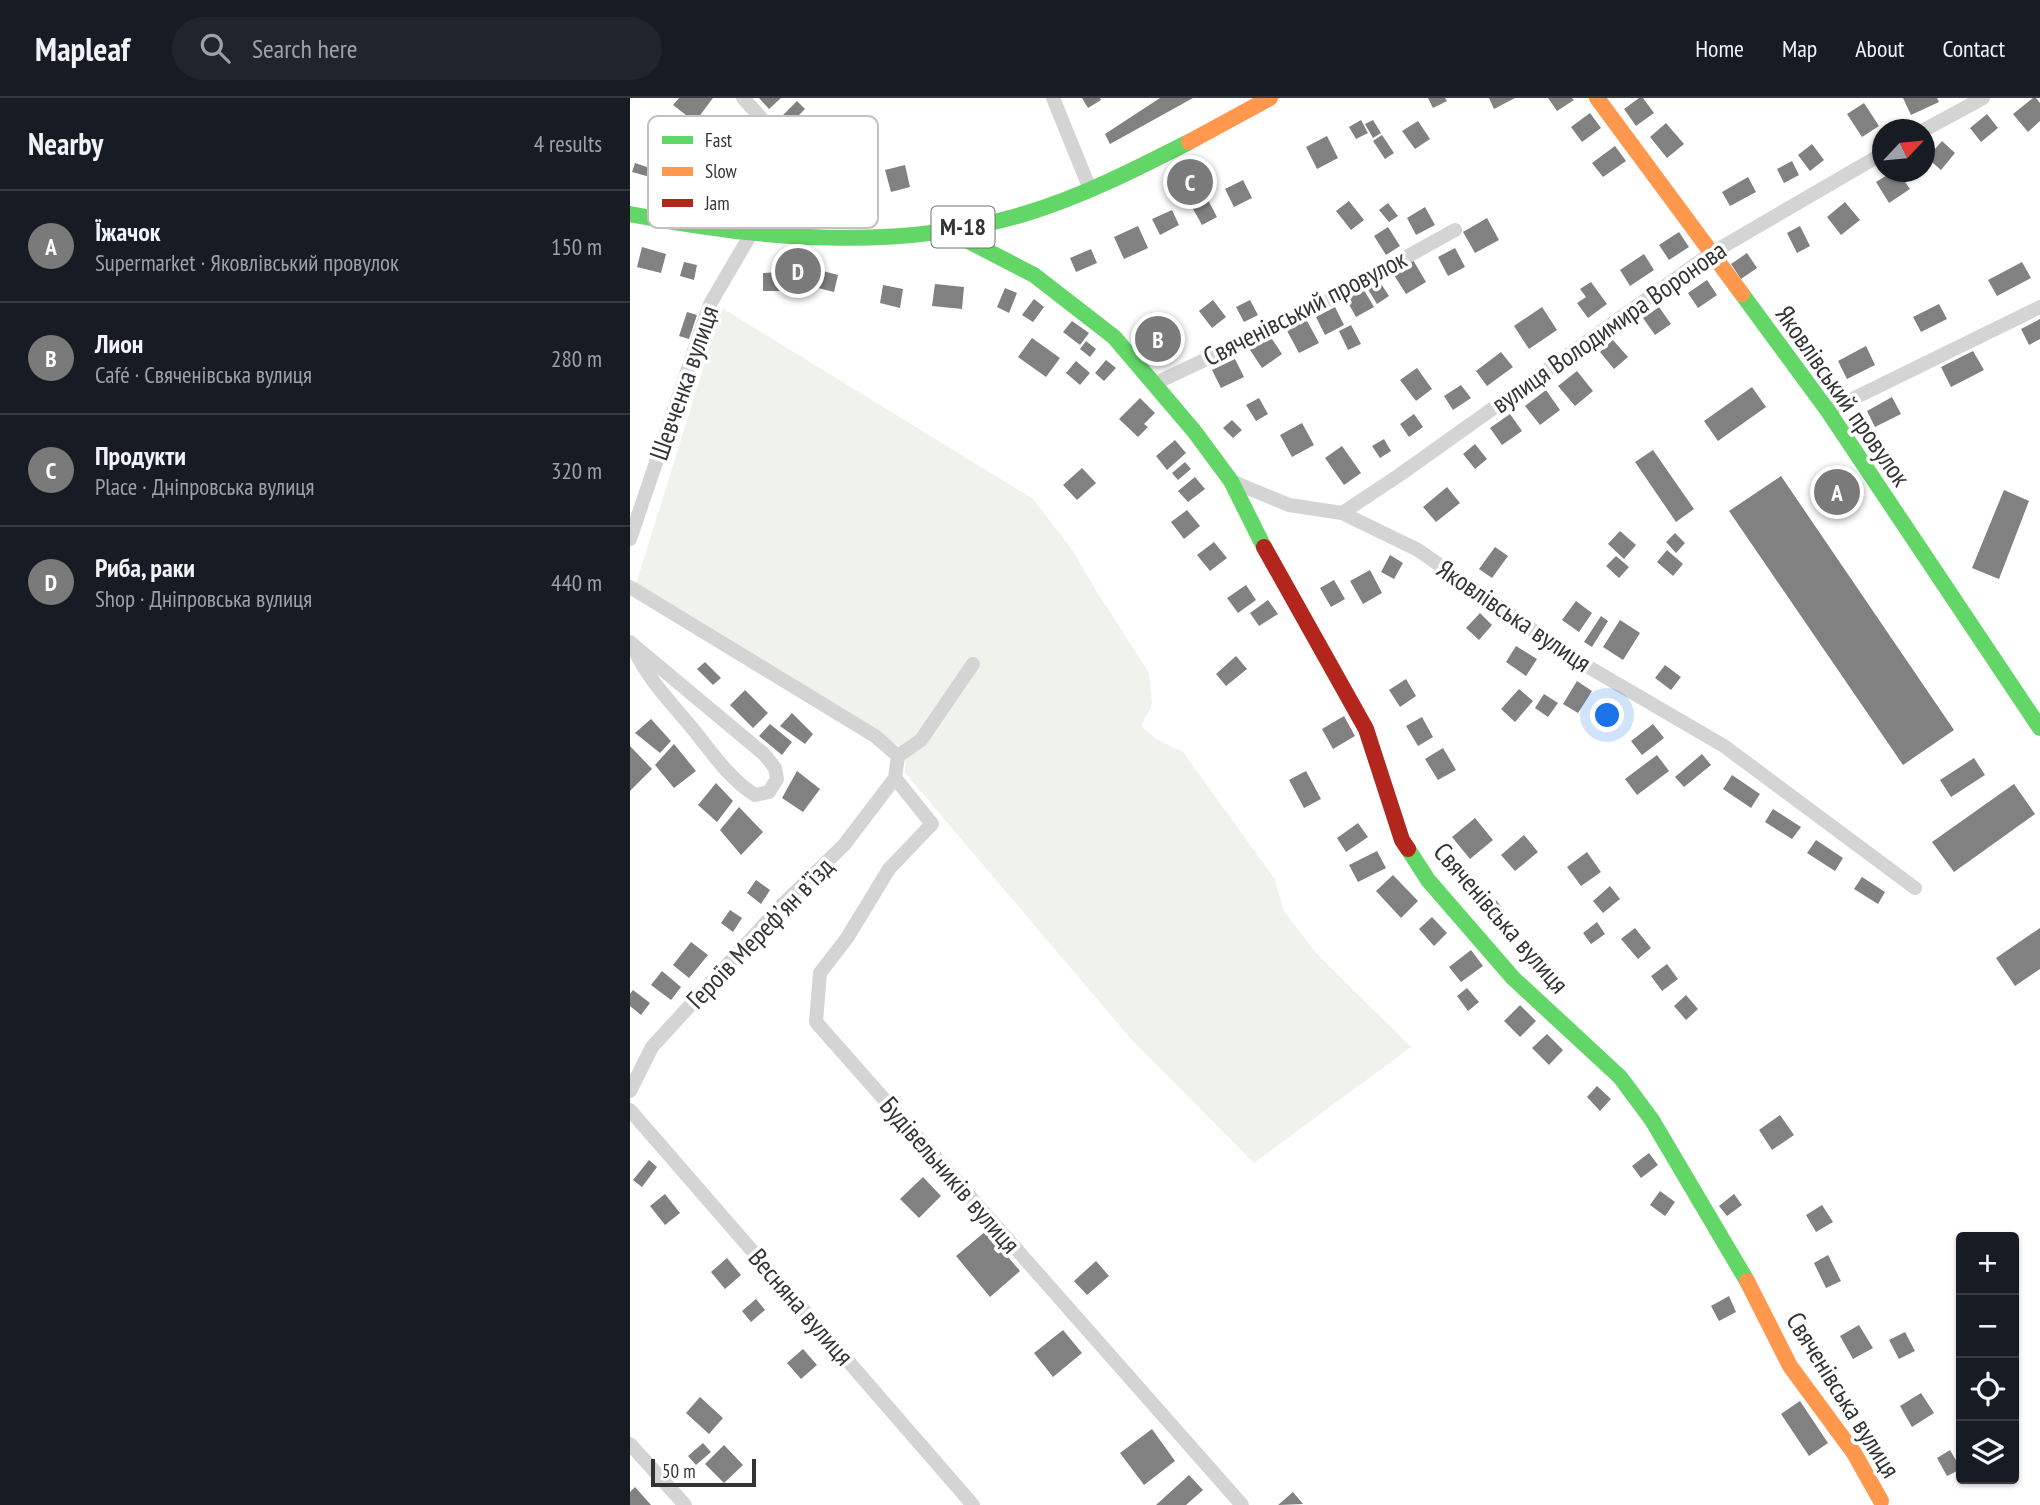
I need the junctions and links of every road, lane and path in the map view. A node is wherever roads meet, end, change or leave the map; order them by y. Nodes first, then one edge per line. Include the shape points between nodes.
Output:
1 (743, 98) edge
2 (1052, 98) edge
3 (1270, 98) edge
4 (1597, 98) edge
5 (1983, 98) edge
6 (759, 116) edge
7 (1935, 125) edge
8 (1872, 160) edge
9 (1090, 189) junction
10 (630, 214) edge
11 (648, 217) edge
12 (704, 228) edge
13 (754, 228) edge
14 (947, 230) junction
15 (1455, 230) dead end
16 (751, 234) junction
17 (1710, 254) junction
18 (2040, 307) edge
19 (1154, 384) junction
20 (1828, 411) junction
21 (1231, 481) junction
22 (1342, 513) junction
23 (630, 539) edge
24 (630, 587) edge
25 (631, 643) edge
26 (973, 664) dead end
27 (2037, 719) edge
28 (898, 757) junction
29 (895, 778) junction
30 (1915, 888) dead end
31 (630, 1091) edge
32 (630, 1110) edge
33 (630, 1444) edge
34 (1881, 1502) dead end
35 (685, 1505) edge
36 (973, 1505) edge
37 (1242, 1505) edge

1 - 6 street, Шевченка вулиця
2 - 9 street
3 - 9 main road, М-18
4 - 17 main road, Яковлівський провулок
5 - 7 street
8 - 17 street, вулиця Володимира Воронова
9 - 14 main road, М-18 via 1011,218
10 - 11 main road, М-18
12 - 16 main road, М-18
13 - 16 street, Шевченка вулиця
14 - 16 main road, М-18 via 853,236
14 - 19 main road, Свяченівська вулиця via 1034,275 1114,337
15 - 19 street, Свяченівський провулок via 1320,305
16 - 23 street, Шевченка вулиця via 710,304
17 - 20 main road, Яковлівський провулок
17 - 22 street, вулиця Володимира Воронова
18 - 20 street
19 - 21 main road, Свяченівська вулиця
20 - 27 main road, Яковлівський провулок
21 - 22 street, Яковлівська вулиця via 1289,505
21 - 34 main road, Свяченівська вулиця via 1277,573 1366,729 1402,840 1421,870 1513,978 1620,1077 1652,1120 1745,1278 1790,1366 1854,1453
22 - 30 street, Яковлівська вулиця via 1418,550 1573,658 1724,746
24 - 28 street via 875,736
25 - 25 street via 764,754 777,779 769,792 755,795 720,763 659,689
26 - 28 street via 921,740
28 - 29 street
29 - 31 street, Героїв Мерефʼян вʼїзд via 845,845 782,905 652,1047
29 - 37 street, Будівельників вулиця via 932,824 889,869 820,973 816,1022
32 - 36 street, Весняна вулиця
33 - 35 street

